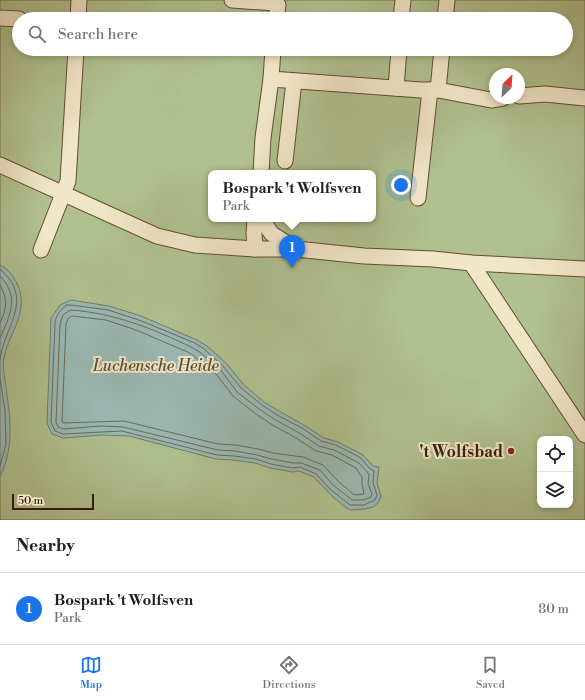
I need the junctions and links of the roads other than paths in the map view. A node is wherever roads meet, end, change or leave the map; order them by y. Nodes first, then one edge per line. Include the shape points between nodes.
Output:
1 (79, 0) edge
2 (232, 0) edge
3 (403, 0) edge
4 (447, 0) edge
5 (78, 12) edge
6 (277, 12) edge
7 (402, 12) edge
8 (446, 12) edge
9 (0, 18) edge
10 (12, 19) edge
11 (76, 56) edge
12 (273, 56) edge
13 (398, 56) edge
14 (441, 56) edge
15 (271, 79) junction
16 (294, 81) junction
17 (396, 88) junction
18 (434, 90) junction
19 (525, 96) edge
20 (585, 98) edge
21 (489, 100) edge
22 (285, 161) dead end
23 (0, 165) edge
24 (261, 170) edge
25 (64, 194) junction
26 (418, 198) dead end
27 (256, 222) edge
28 (263, 222) edge
29 (255, 249) junction
30 (296, 249) junction
31 (41, 250) dead end
32 (470, 263) junction
33 (585, 269) edge
34 (585, 435) edge

1 - 5 lane
2 - 6 lane via 276,3
3 - 7 lane
4 - 8 lane
9 - 10 lane
11 - 25 lane via 68,181
12 - 15 lane
13 - 17 lane
14 - 18 lane
15 - 16 lane
15 - 24 lane
16 - 17 lane
16 - 22 lane
17 - 18 lane
18 - 21 lane
18 - 26 lane
19 - 20 lane via 545,94
23 - 25 lane
25 - 29 lane via 157,236 195,245
25 - 31 lane
27 - 29 lane
28 - 30 lane via 272,234
29 - 30 lane
30 - 32 lane
32 - 33 lane
32 - 34 lane

